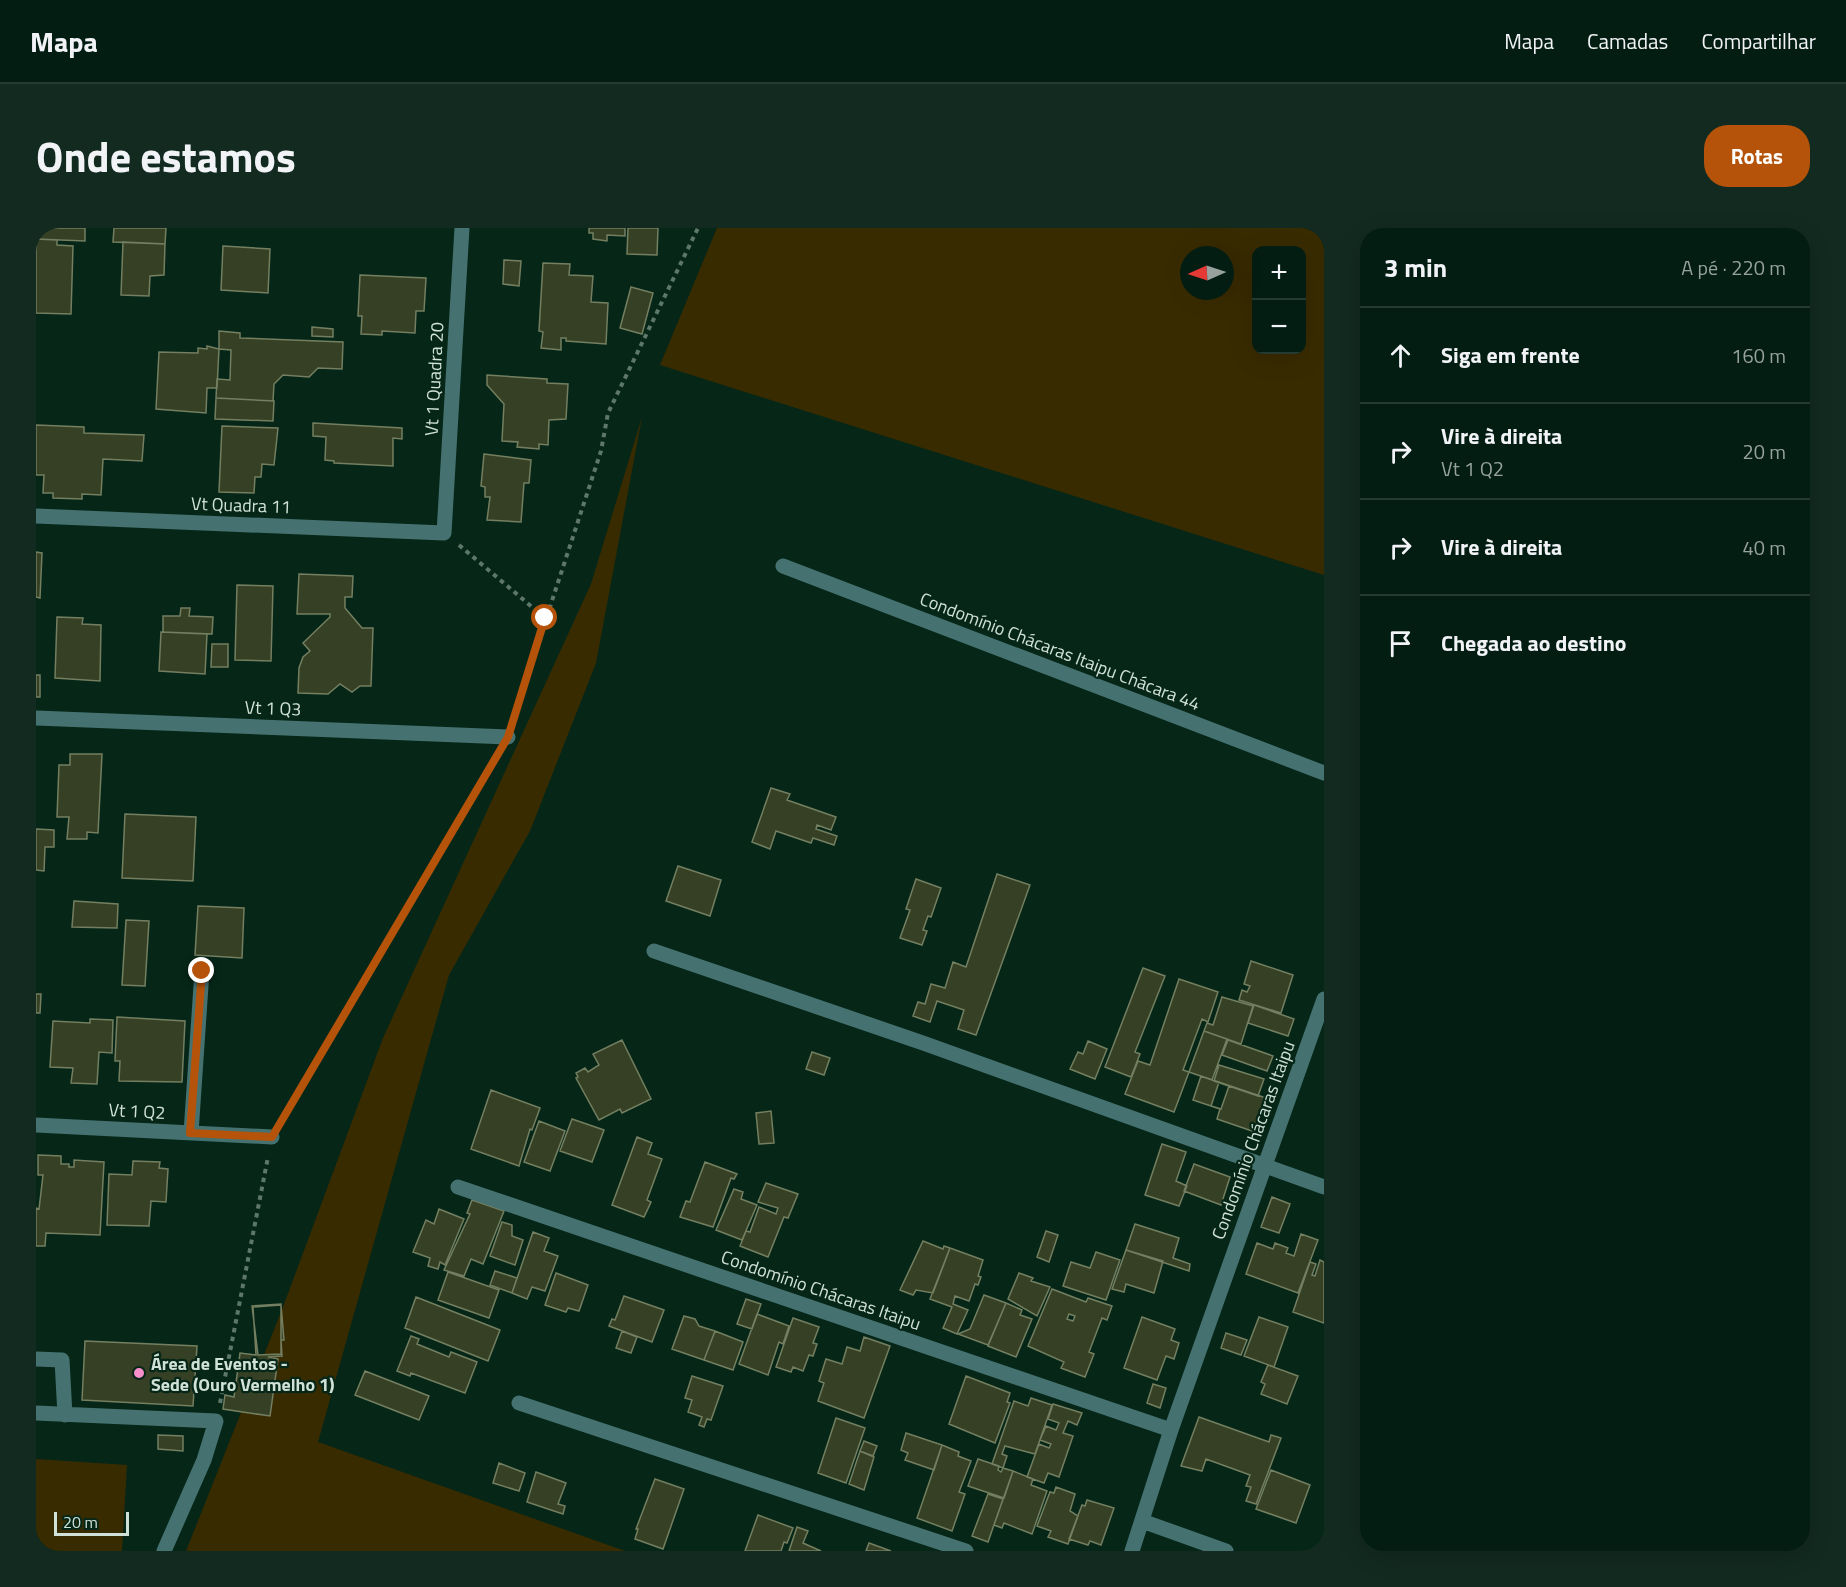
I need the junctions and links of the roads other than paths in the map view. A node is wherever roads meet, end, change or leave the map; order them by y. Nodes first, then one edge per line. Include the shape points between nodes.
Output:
1 (462, 228) edge
2 (36, 516) edge
3 (444, 533) joint
4 (783, 566) dead end
5 (36, 718) edge
6 (508, 737) road end
7 (1324, 772) edge
8 (654, 951) dead end
9 (202, 971) dead end
10 (1324, 999) edge
11 (36, 1125) edge
12 (190, 1133) junction
13 (272, 1137) road end
14 (1264, 1166) junction
15 (458, 1187) dead end
16 (1324, 1187) edge
17 (36, 1359) edge
18 (519, 1403) dead end
19 (36, 1413) edge
20 (65, 1416) junction
21 (1171, 1430) junction
22 (1142, 1521) junction
23 (164, 1551) edge
24 (966, 1551) edge
25 (1132, 1551) edge
26 (1226, 1551) edge

1 - 3 street, Vt 1 Quadra 20
2 - 3 street, Vt Quadra 11
4 - 7 street, Condomínio Chácaras Itaipu Chácara 44
5 - 6 street, Vt 1 Q3
8 - 14 street
9 - 12 street
10 - 14 street, Condomínio Chácaras Itaipu
11 - 12 street, Vt 1 Q2
12 - 13 street, Vt 1 Q2
14 - 16 street
14 - 21 street, Condomínio Chácaras Itaipu
15 - 21 street, Condomínio Chácaras Itaipu
17 - 20 street via 62,1360
18 - 24 street
19 - 20 street
20 - 23 street via 216,1421 204,1460
21 - 22 street, Condomínio Chácaras Itaipu
22 - 25 street, Condomínio Chácaras Itaipu
22 - 26 street

